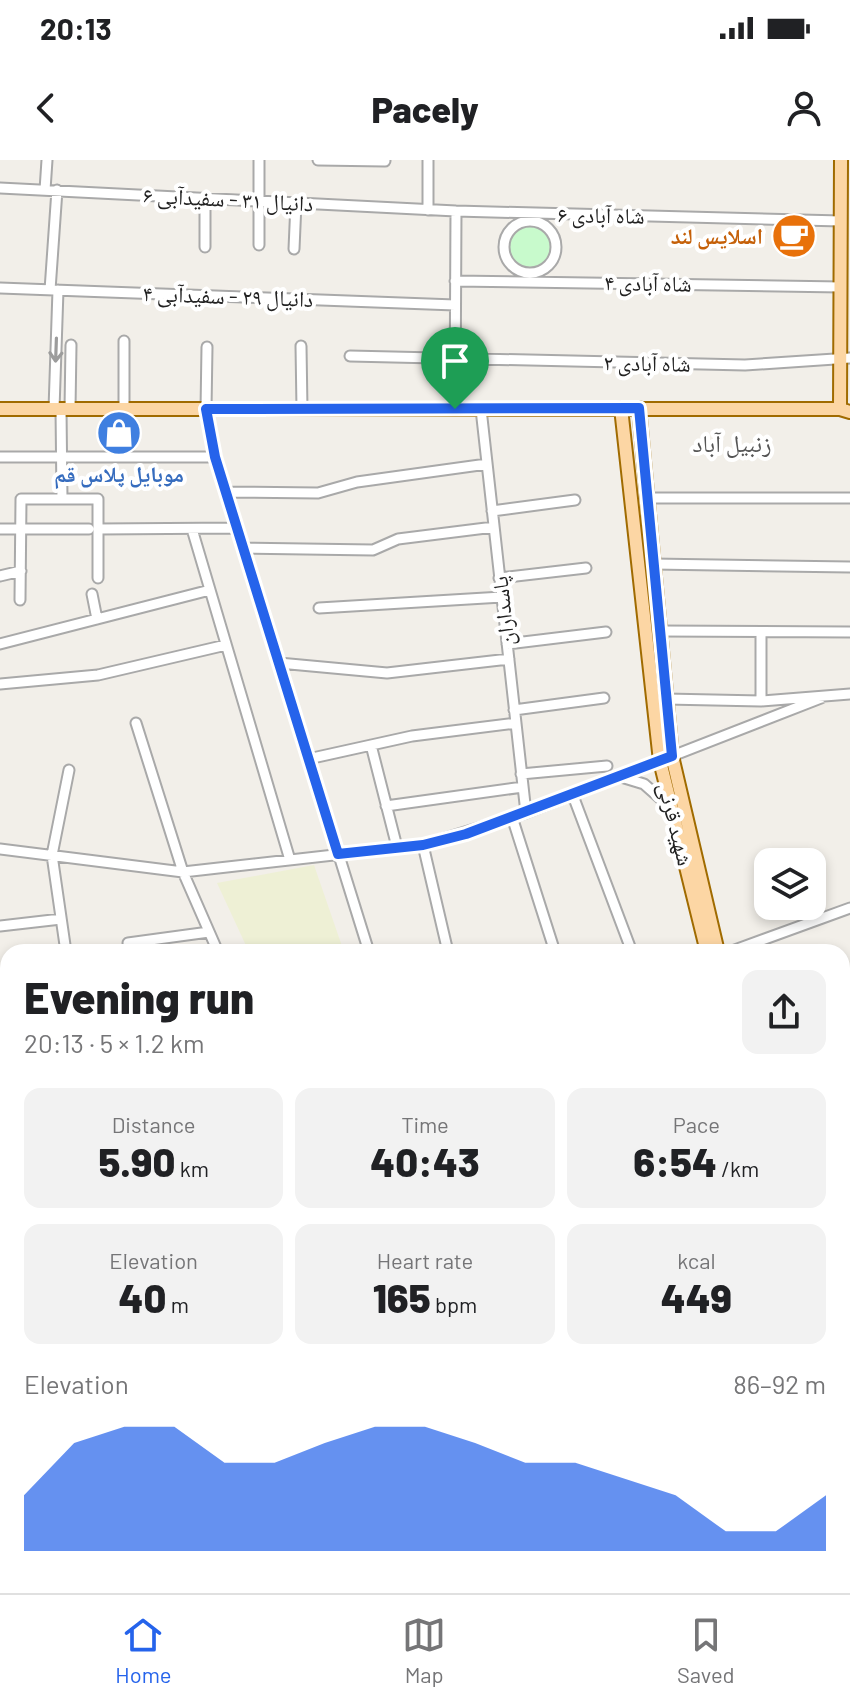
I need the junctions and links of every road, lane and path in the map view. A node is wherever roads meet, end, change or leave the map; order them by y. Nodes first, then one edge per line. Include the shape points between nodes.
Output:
1 (47, 160) edge
2 (259, 160) edge
3 (318, 160) edge
4 (428, 160) edge
5 (385, 161) edge
6 (844, 165) edge
7 (0, 188) edge
8 (45, 190) junction
9 (57, 190) junction
10 (205, 198) junction
11 (259, 201) junction
12 (296, 203) junction
13 (428, 210) junction
14 (456, 211) junction
15 (533, 218) junction
16 (841, 221) junction
17 (259, 245) dead end
18 (845, 246) edge
19 (205, 247) dead end
20 (294, 249) dead end
21 (531, 277) junction
22 (455, 281) junction
23 (841, 287) junction
24 (0, 288) edge
25 (54, 290) junction
26 (455, 305) junction
27 (124, 341) dead end
28 (71, 345) dead end
29 (301, 346) dead end
30 (207, 347) dead end
31 (350, 356) dead end
32 (845, 359) edge
33 (455, 360) junction
34 (621, 408) junction
35 (639, 408) junction
36 (0, 409) edge
37 (62, 409) junction
38 (124, 409) junction
39 (206, 409) junction
40 (302, 409) junction
41 (455, 409) junction
42 (481, 409) junction
43 (847, 409) edge
44 (0, 457) edge
45 (61, 457) junction
46 (215, 457) junction
47 (487, 464) junction
48 (226, 492) junction
49 (646, 498) junction
50 (850, 498) edge
51 (62, 499) junction
52 (575, 500) dead end
53 (492, 511) junction
54 (494, 527) junction
55 (237, 528) junction
56 (0, 529) edge
57 (21, 529) junction
58 (94, 529) junction
59 (192, 529) junction
60 (243, 548) junction
61 (653, 564) junction
62 (850, 567) edge
63 (586, 568) dead end
64 (21, 571) junction
65 (0, 576) edge
66 (98, 578) dead end
67 (499, 578) junction
68 (210, 590) junction
69 (92, 594) dead end
70 (502, 597) junction
71 (20, 600) dead end
72 (319, 608) dead end
73 (97, 619) junction
74 (659, 631) junction
75 (606, 632) dead end
76 (761, 632) junction
77 (850, 632) edge
78 (0, 644) edge
79 (507, 644) junction
80 (226, 645) junction
81 (509, 659) junction
82 (279, 663) junction
83 (0, 684) edge
84 (850, 694) edge
85 (604, 698) dead end
86 (821, 698) junction
87 (666, 699) junction
88 (761, 701) junction
89 (514, 710) junction
90 (136, 723) dead end
91 (516, 723) junction
92 (371, 745) junction
93 (308, 759) junction
94 (666, 759) junction
95 (607, 766) dead end
96 (69, 770) dead end
97 (521, 774) junction
98 (618, 777) junction
99 (523, 787) junction
100 (572, 793) junction
101 (386, 806) junction
102 (526, 813) junction
103 (673, 814) junction
104 (512, 817) junction
105 (423, 845) junction
106 (397, 847) junction
107 (0, 849) edge
108 (338, 854) junction
109 (52, 855) junction
110 (290, 860) junction
111 (183, 872) junction
112 (850, 908) edge
113 (61, 919) junction
114 (0, 926) edge
115 (209, 932) junction
116 (128, 943) dead end
117 (65, 944) edge
118 (214, 944) edge
119 (366, 944) edge
120 (446, 944) edge
121 (552, 944) edge
122 (629, 944) edge
123 (705, 944) edge
124 (716, 944) edge
125 (751, 944) edge

1 - 8 street
2 - 11 street
3 - 5 street
4 - 13 street
6 - 16 main road
7 - 8 street, دانیال ۳۱ - سفیدآبی ۶
8 - 9 street, دانیال ۳۱ - سفیدآبی ۶
9 - 10 street, دانیال ۳۱ - سفیدآبی ۶
9 - 25 street
10 - 11 street, دانیال ۳۱ - سفیدآبی ۶
10 - 19 street
11 - 12 street, دانیال ۳۱ - سفیدآبی ۶
11 - 17 street
12 - 13 street, دانیال ۳۱ - سفیدآبی ۶
12 - 20 street
13 - 14 street, دانیال ۳۱ - سفیدآبی ۶
14 - 15 street, شاه آبادی ۶
14 - 22 street
15 - 16 street, شاه آبادی ۶
15 - 21 street via 549,230 556,245 547,267
15 - 21 street via 514,227 505,248 510,263
16 - 18 main road
18 - 23 main road
21 - 22 street, شاه آبادی ۴
21 - 23 street, شاه آبادی ۴
22 - 26 street
23 - 32 main road
24 - 25 street, دانیال ۲۹ - سفیدآبی ۴
25 - 26 street, دانیال ۲۹ - سفیدآبی ۴
25 -> 37 street
26 - 33 street
27 - 38 street
28 - 37 street
29 - 40 street
30 - 39 street
31 - 33 street, شاه آبادی ۲
32 - 33 street, شاه آبادی ۲ via 745,365
32 - 43 main road
33 - 41 street
34 - 35 main road
34 - 42 main road
34 - 94 main road, شهید قرنی
35 - 43 main road
35 - 49 main road, شهید قرنی
36 - 37 main road
37 - 38 main road
37 - 45 street
38 - 39 main road
39 - 40 main road
39 - 46 street
40 - 41 main road
41 - 42 main road
42 - 47 street, پاسداران
44 - 45 street
45 - 46 street
45 - 51 street
46 - 48 street
47 - 48 street via 357,482 318,493
47 - 53 street, پاسداران
48 - 55 street
49 - 50 street
49 - 61 main road, شهید قرنی
51 - 57 street via 21,499
51 - 58 street via 98,499
52 - 53 street
53 - 54 street, پاسداران
54 - 60 street via 398,539 373,550
54 - 67 street, پاسداران
55 - 59 street
55 - 60 street
56 - 57 street
57 - 58 street
57 - 64 street
58 - 59 street
58 - 66 street
59 - 68 street
60 - 82 street
61 - 62 street
61 - 74 main road, شهید قرنی
63 - 67 street
64 - 65 street
64 - 71 street
67 - 70 street, پاسداران
68 - 73 street
68 - 80 street
69 - 73 street
70 - 72 street
70 - 79 street, پاسداران
73 - 78 street
74 - 76 street
74 - 87 main road, شهید قرنی
75 - 79 street
76 - 77 street
76 - 88 street
79 - 81 street, پاسداران
80 - 83 street via 98,675
80 - 110 street
81 - 82 street via 387,673
81 - 89 street, پاسداران
82 - 93 street
84 - 86 street
85 - 89 street
86 - 88 street
86 - 94 street
87 - 88 street
87 - 94 main road, شهید قرنی
89 - 91 street, پاسداران
90 - 111 street
91 - 92 street
91 - 97 street, پاسداران
92 - 93 street
92 - 101 street
93 - 108 street
94 - 98 street
94 - 103 main road, شهید قرنی
94 - 124 main road, شهید قرنی
95 - 97 street
96 - 109 street
97 - 99 street, پاسداران
98 - 100 street
98 - 103 street via 653,789
99 - 101 street
99 - 102 street, پاسداران
100 - 102 street
100 - 122 street
101 - 106 street
102 - 104 street
103 - 123 main road, شهید قرنی
104 - 105 street
104 - 121 street
105 - 106 street
105 - 120 street
106 - 108 street
107 - 109 street
108 - 110 street
108 - 119 street
109 - 111 street
109 - 113 street
110 - 111 street
111 - 115 street
112 - 125 street
113 - 114 street
113 - 117 street
115 - 116 street
115 - 118 street

